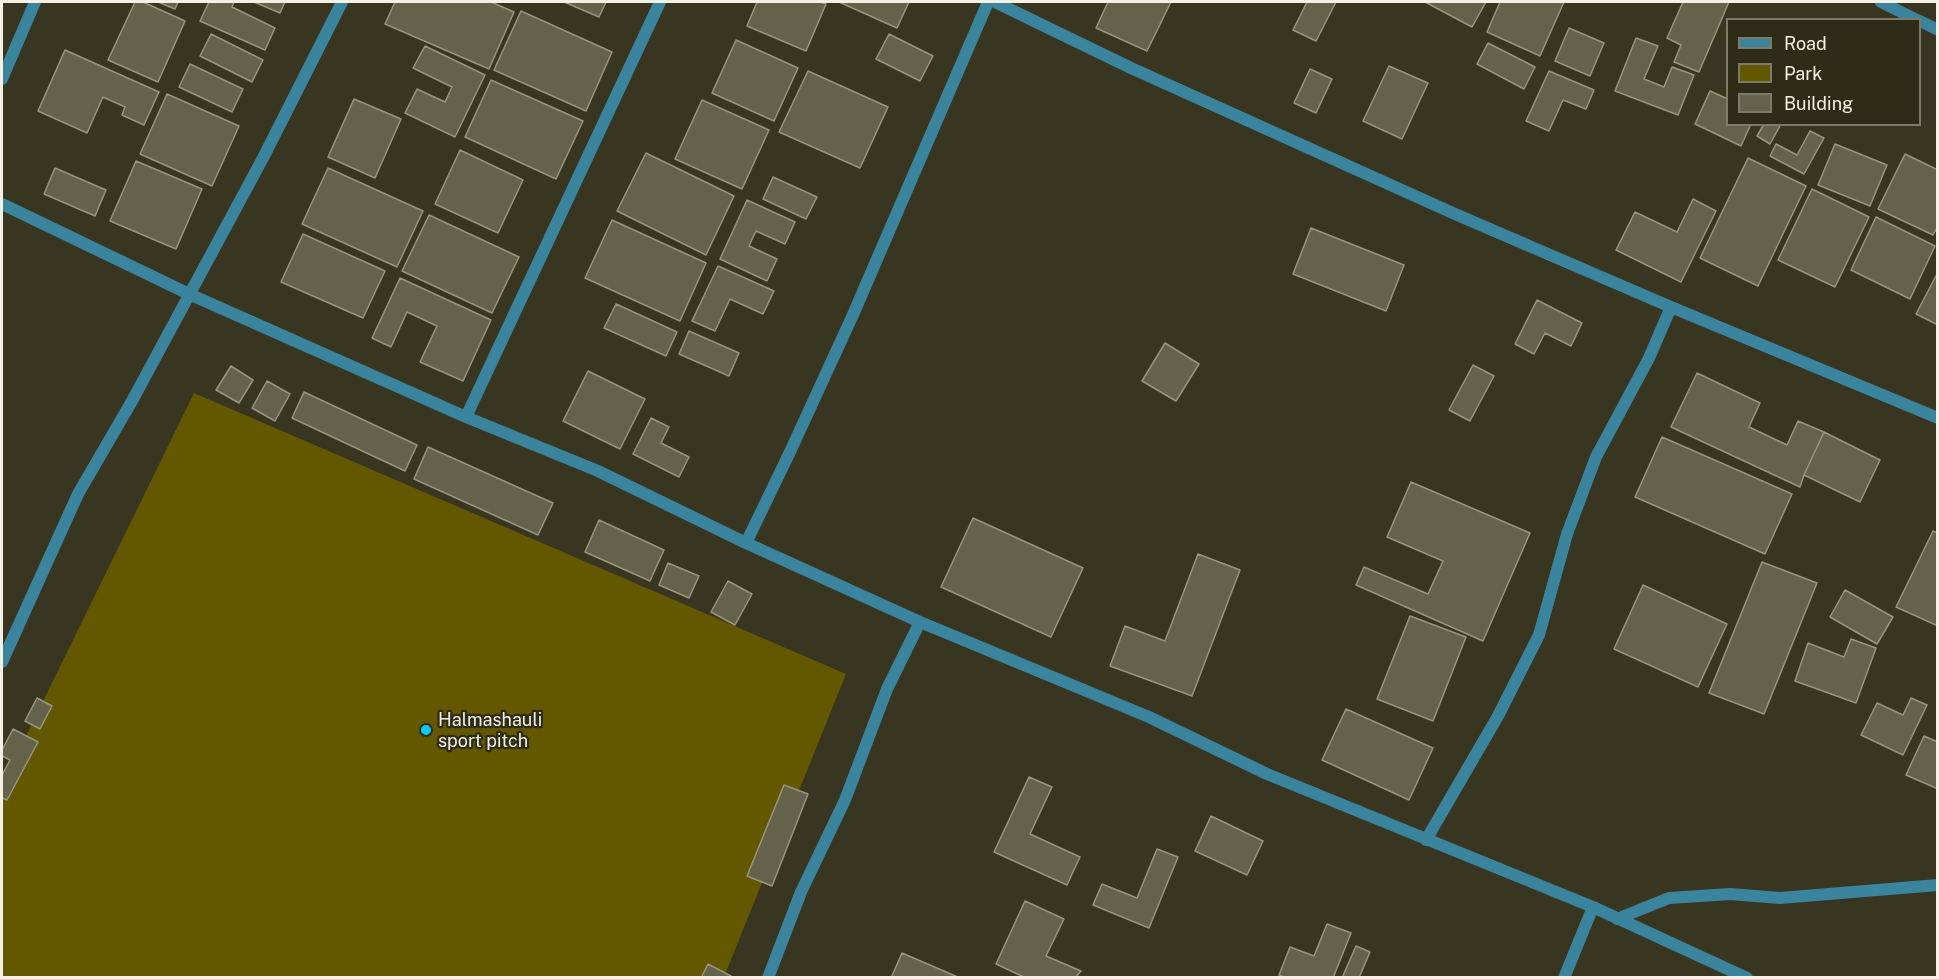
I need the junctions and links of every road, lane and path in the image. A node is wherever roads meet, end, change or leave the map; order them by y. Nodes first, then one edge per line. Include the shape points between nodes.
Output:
1 (35, 2) edge
2 (342, 2) edge
3 (660, 2) edge
4 (988, 2) edge
5 (995, 2) edge
6 (1881, 2) edge
7 (1914, 18) edge
8 (1921, 22) edge
9 (1938, 30) edge
10 (2, 79) edge
11 (2, 204) edge
12 (189, 294) junction
13 (1671, 307) junction
14 (466, 417) junction
15 (1938, 418) edge
16 (746, 543) junction
17 (920, 622) junction
18 (2, 662) edge
19 (1426, 840) junction
20 (1938, 885) edge
21 (1593, 907) junction
22 (1617, 919) junction
23 (768, 978) edge
24 (1564, 978) edge
25 (1746, 978) edge

1 - 10 street
2 - 12 street
3 - 14 street
4 - 16 street via 852,317
5 - 13 street via 1142,73
6 - 7 street
8 - 9 street
11 - 12 street
12 - 14 street
12 - 18 street via 78,494
13 - 15 street
13 - 19 street via 1649,358 1596,457 1567,534 1539,635 1498,717
14 - 16 street via 598,471
16 - 17 street
17 - 19 street via 1149,717 1267,774
17 - 23 street via 887,689 845,800 801,892
19 - 21 street
20 - 22 street via 1780,898 1730,894 1669,898
21 - 22 street
21 - 24 street
22 - 25 street

